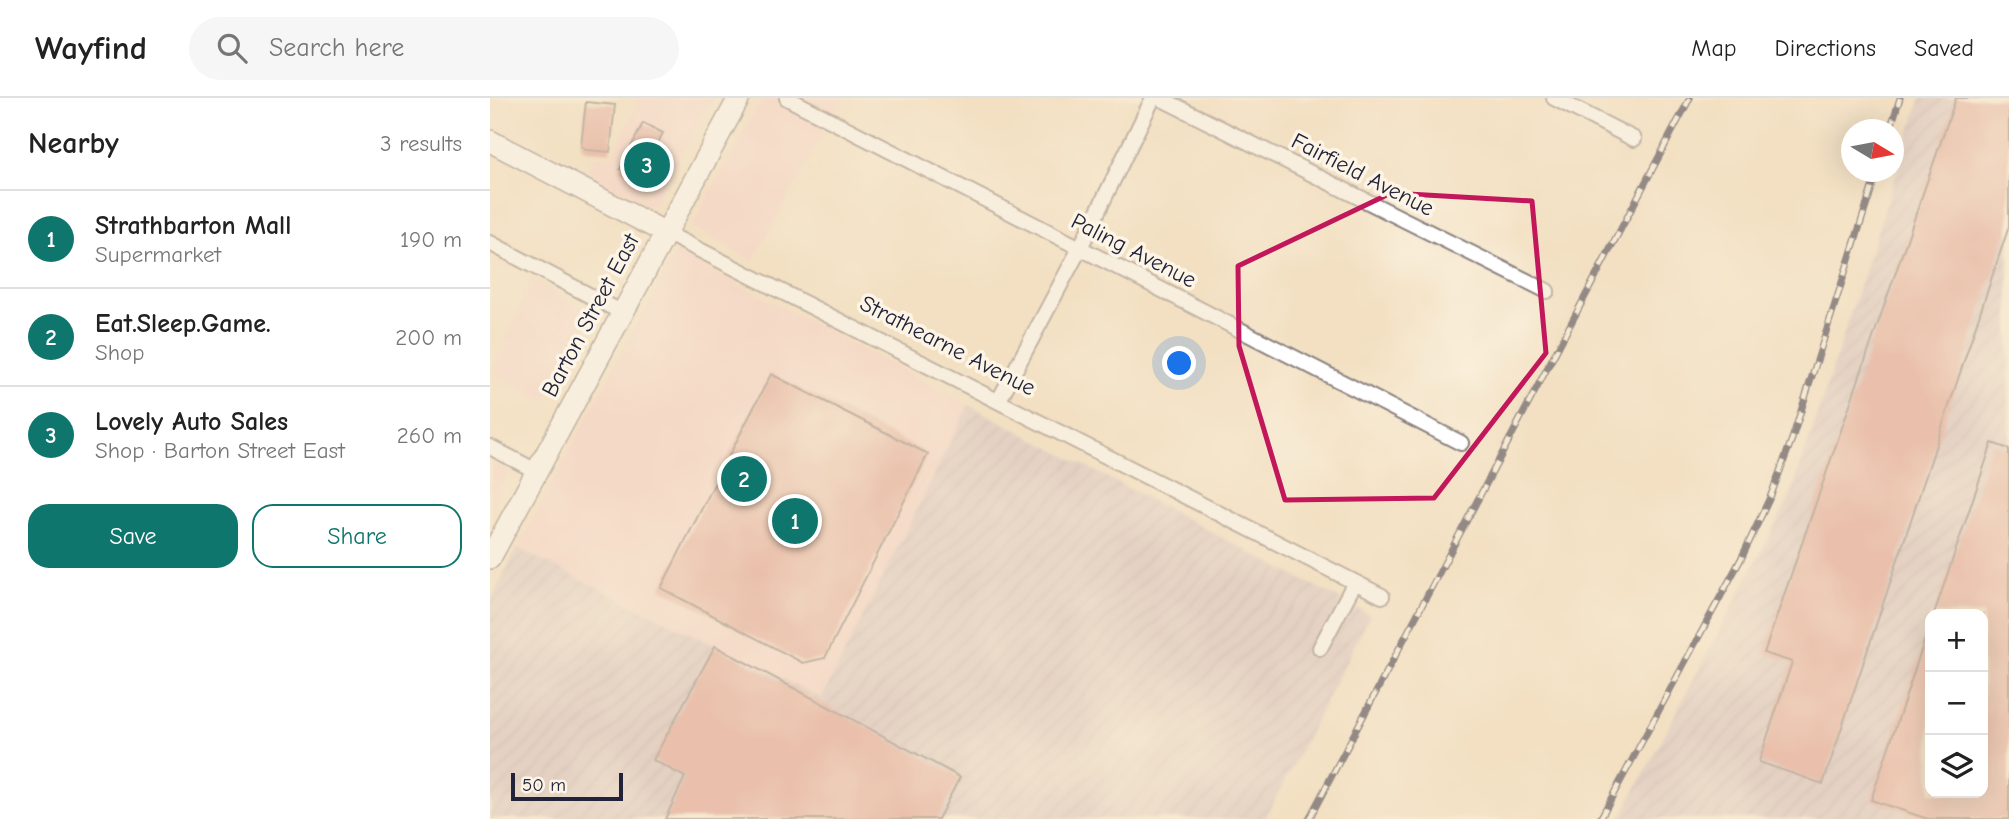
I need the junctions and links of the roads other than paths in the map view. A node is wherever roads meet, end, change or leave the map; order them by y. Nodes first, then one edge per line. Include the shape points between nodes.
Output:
1 (739, 98) edge
2 (787, 98) edge
3 (1153, 98) edge
4 (1160, 98) edge
5 (1554, 98) edge
6 (1634, 139) dead end
7 (490, 141) edge
8 (664, 232) junction
9 (490, 243) edge
10 (1080, 248) junction
11 (1547, 291) dead end
12 (621, 312) junction
13 (999, 400) junction
14 (1461, 443) dead end
15 (490, 447) edge
16 (536, 471) junction
17 (490, 558) edge
18 (1354, 584) junction
19 (1382, 596) dead end
20 (1320, 648) dead end

1 - 8 main road, Barton Street East
2 - 10 street, Paling Avenue
3 - 10 street
4 - 11 street, Fairfield Avenue
5 - 6 street
7 - 8 main road, Strathearne Avenue
8 - 12 main road, Barton Street East
8 - 13 street, Strathearne Avenue
9 - 12 street
10 - 13 street
10 - 14 street, Paling Avenue
12 - 16 main road, Barton Street East
13 - 18 street, Strathearne Avenue
15 - 16 street
16 - 17 main road, Barton Street East
18 - 19 street, Strathearne Avenue
18 - 20 street

